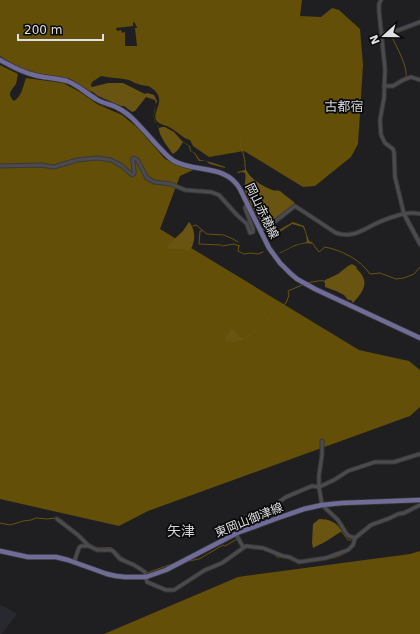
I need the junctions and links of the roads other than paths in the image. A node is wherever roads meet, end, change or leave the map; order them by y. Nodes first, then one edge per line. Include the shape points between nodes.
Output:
1 (381, 0) edge
2 (420, 22) edge
3 (382, 34) junction
4 (0, 60) edge
5 (420, 80) edge
6 (384, 86) junction
7 (0, 166) edge
8 (247, 204) junction
9 (404, 214) junction
10 (420, 214) edge
11 (260, 230) junction
12 (420, 244) edge
13 (420, 338) edge
14 (322, 441) dead end
15 (420, 454) edge
16 (319, 487) junction
17 (420, 500) edge
18 (322, 505) junction
19 (420, 505) edge
20 (57, 518) dead end
21 (238, 537) junction
22 (354, 538) junction
23 (89, 546) junction
24 (245, 546) junction
25 (0, 551) edge
26 (74, 562) junction
27 (146, 577) junction

1 - 3 street via 379,11
2 - 3 street
3 - 6 street
4 - 8 main road, 岡山赤穂線 via 29,74 67,81 100,102 122,110 175,161 224,173 234,179
5 - 6 street via 411,77 393,86
6 - 9 street via 381,134 385,143 394,152 395,178
7 - 8 street via 54,167 77,160 97,158 111,160 132,175 133,158 138,161 147,178 154,182 219,195 247,224 251,233 253,229 245,208
8 - 11 main road, 岡山赤穂線
9 - 10 street
9 - 11 street via 356,234 339,234 295,206
9 - 12 street
11 - 13 main road, 岡山赤穂線 via 280,263 297,279
14 - 16 street
15 - 16 street via 394,462 375,462 348,471
16 - 18 street
16 - 21 street via 312,486 286,497 269,511 254,517 240,528 237,531
17 - 18 main road, 東岡山御津線
18 - 21 main road, 東岡山御津線 via 278,518
18 - 22 street via 338,520 346,533
19 - 22 street via 371,525
20 - 23 street
21 - 24 street
21 - 27 main road, 東岡山御津線
22 - 24 street via 348,550 326,558 299,562 263,548
23 - 26 street via 79,548
23 - 27 street via 97,550 114,552 120,559 145,572
24 - 27 street via 222,563 172,590 147,582
25 - 26 main road, 東岡山御津線 via 56,557
26 - 27 main road, 東岡山御津線 via 125,578

